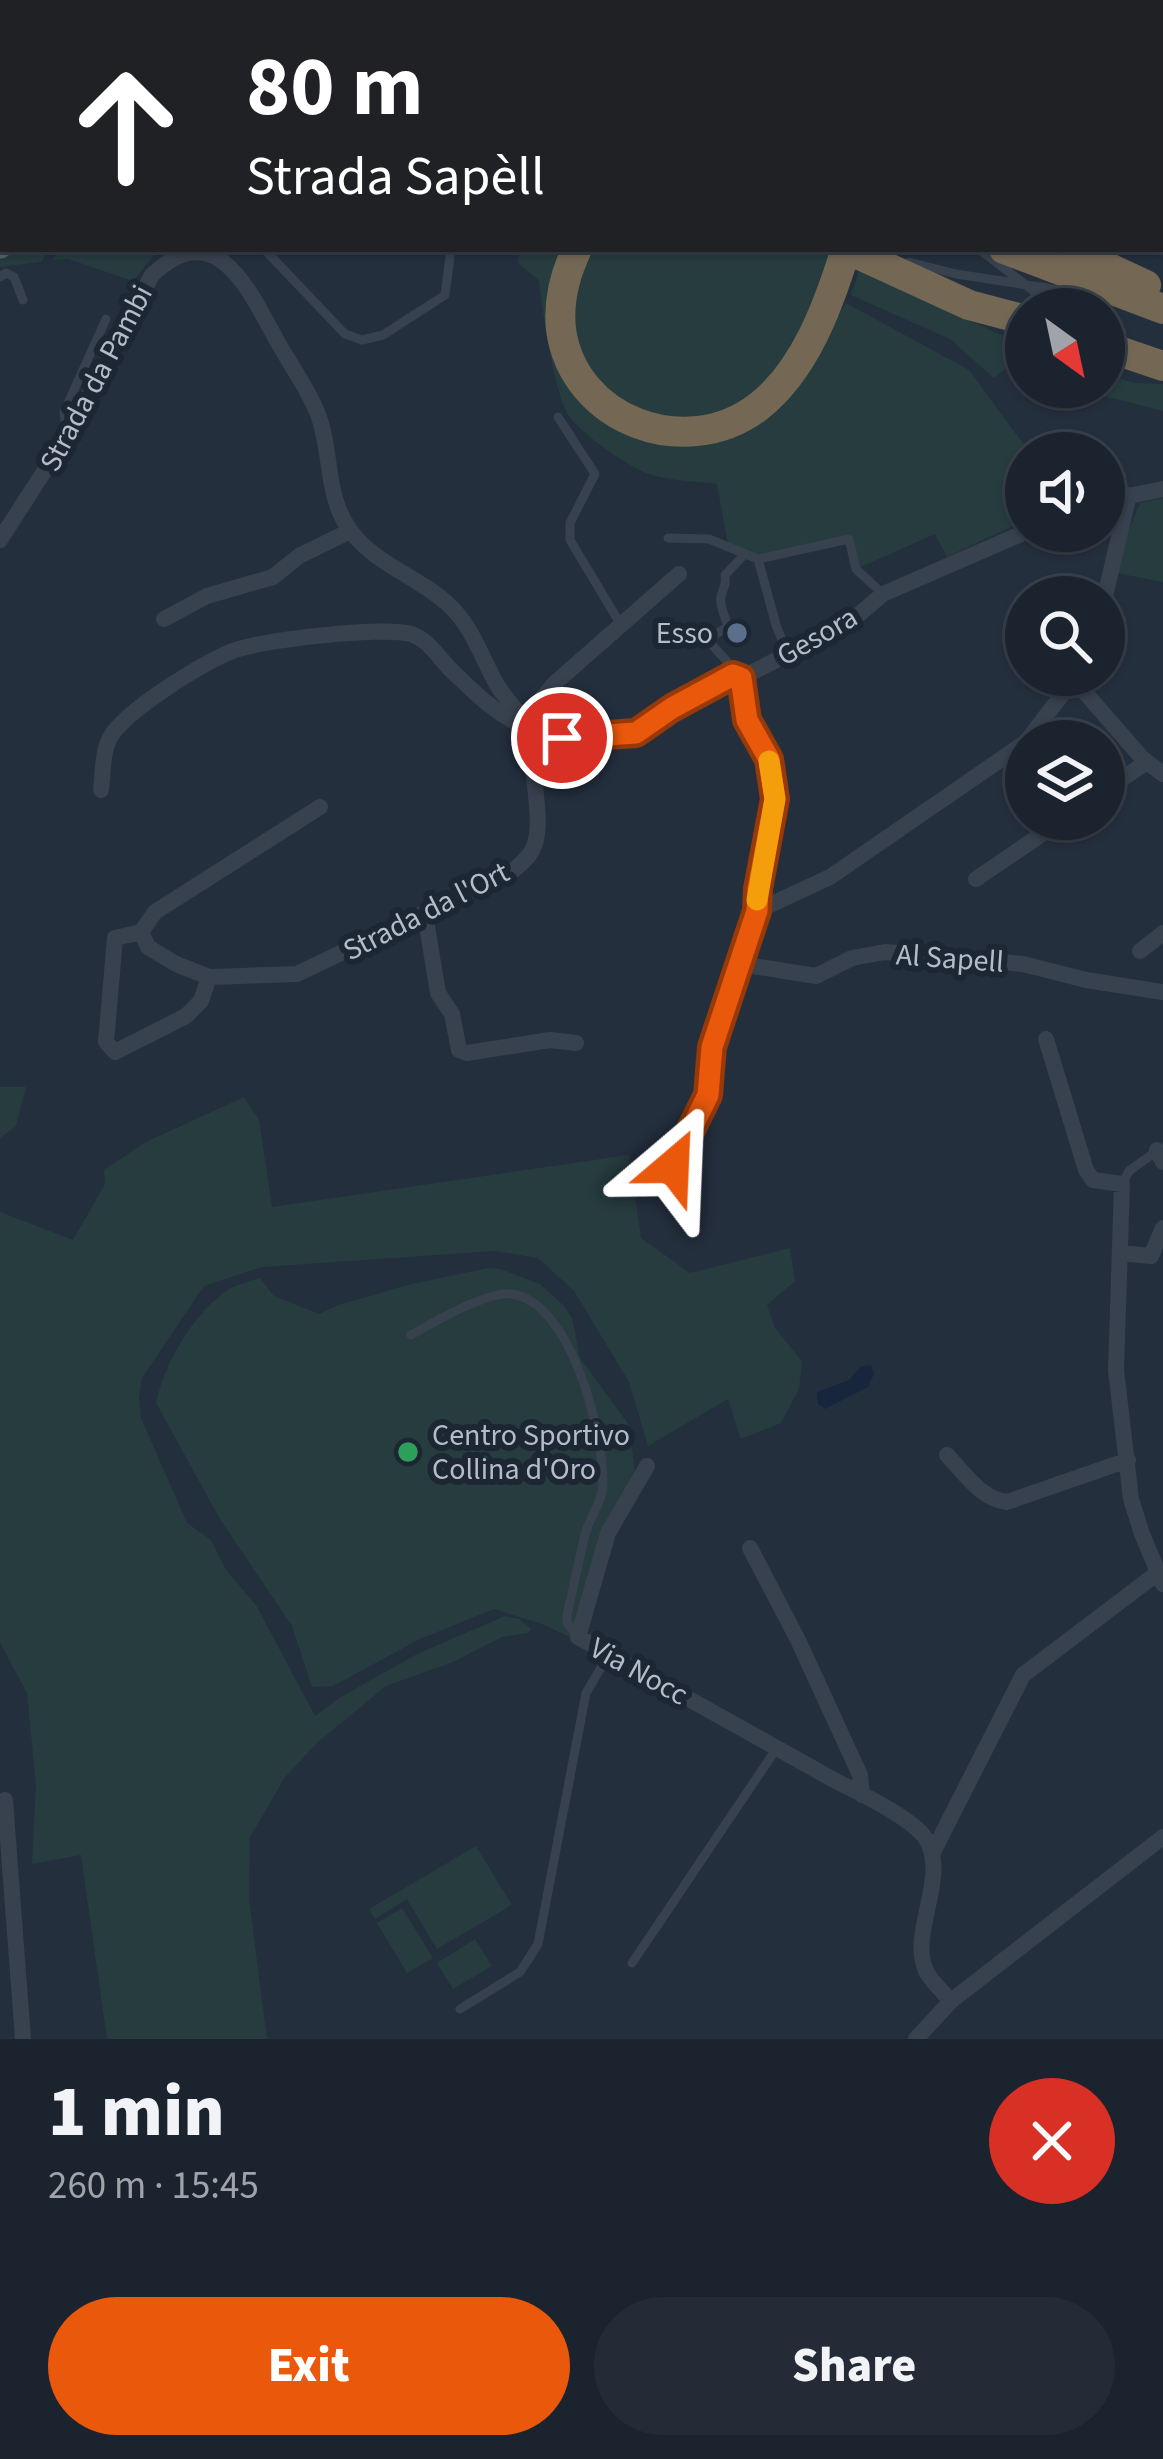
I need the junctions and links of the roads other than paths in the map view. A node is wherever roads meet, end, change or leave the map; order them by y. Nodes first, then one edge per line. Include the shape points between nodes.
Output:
1 (194, 252) edge
2 (210, 252) edge
3 (267, 252) edge
4 (451, 252) edge
5 (576, 252) edge
6 (845, 252) edge
7 (860, 252) edge
8 (981, 252) edge
9 (1013, 252) edge
10 (1082, 252) edge
11 (896, 260) edge
12 (0, 277) edge
13 (1011, 288) edge
14 (1125, 299) edge
15 (23, 300) dead end
16 (1160, 303) edge
17 (1005, 306) edge
18 (106, 319) dead end
19 (1125, 352) edge
20 (1163, 367) edge
21 (557, 417) dead end
22 (67, 436) junction
23 (1163, 489) edge
24 (1130, 495) junction
25 (1125, 496) edge
26 (350, 531) junction
27 (668, 538) dead end
28 (0, 540) edge
29 (1005, 541) edge
30 (744, 555) junction
31 (758, 559) junction
32 (679, 574) dead end
33 (1110, 576) edge
34 (883, 595) junction
35 (164, 619) dead end
36 (621, 625) junction
37 (788, 655) junction
38 (741, 678) junction
39 (1061, 696) edge
40 (1092, 696) edge
41 (529, 721) junction
42 (542, 741) junction
43 (1147, 762) junction
44 (1163, 774) edge
45 (1125, 777) edge
46 (100, 790) dead end
47 (320, 807) dead end
48 (1033, 840) edge
49 (976, 879) dead end
50 (757, 911) junction
51 (425, 914) junction
52 (141, 932) junction
53 (1163, 934) edge
54 (1140, 951) dead end
55 (740, 964) junction
56 (209, 976) junction
57 (1163, 992) edge
58 (1046, 1039) dead end
59 (576, 1043) dead end
60 (1161, 1153) edge
61 (673, 1166) dead end
62 (1122, 1184) junction
63 (1163, 1228) edge
64 (1120, 1253) junction
65 (411, 1335) dead end
66 (947, 1455) dead end
67 (1128, 1460) junction
68 (647, 1466) dead end
69 (751, 1548) dead end
70 (1161, 1578) edge
71 (578, 1637) junction
72 (609, 1654) junction
73 (777, 1748) junction
74 (862, 1796) junction
75 (5, 1800) dead end
76 (1163, 1837) edge
77 (932, 1853) junction
78 (632, 1963) dead end
79 (951, 2001) junction
80 (460, 2009) dead end
81 (23, 2039) edge
82 (916, 2039) edge

1 - 22 street, Strada da Pambi via 152,274
2 - 26 street, Strada da Pambi via 239,274 318,413
3 - 4 lane via 346,334 362,340 445,295
5 - 6 highway via 560,311 576,373 622,418 695,433 741,418 777,389 805,349
7 - 11 highway
8 - 13 lane
9 - 16 highway
10 - 16 highway
11 - 17 highway via 969,305
12 - 15 lane via 14,277
14 - 16 lane
18 - 22 lane via 64,412
19 - 20 highway
21 - 36 lane via 595,474 570,523 570,540
22 - 28 street, Strada da Pambi
23 - 24 street
24 - 25 street
24 - 33 street
26 - 35 street via 274,577 207,596
26 - 41 street via 447,603
27 - 30 lane via 710,539
29 - 34 street, Gesora
30 - 31 lane
30 - 38 lane via 725,575 728,626 707,639
31 - 34 lane via 849,539 856,568
31 - 37 lane
32 - 36 street
34 - 37 street, Gesora
36 - 41 street via 555,683
37 - 38 street, Gesora
38 - 42 street, Gesora via 733,675 636,733
38 - 50 street via 775,799
39 - 50 street via 1025,742 830,877
40 - 43 street
41 - 42 street via 523,735
41 - 42 street via 550,722
41 - 46 street via 498,714 416,634 282,642 234,650 131,715 106,747
42 - 51 street, Strada da l'Ort via 531,760 538,827 530,855
43 - 44 street
43 - 45 street
47 - 52 street via 155,912
48 - 49 street
50 - 55 street
51 - 56 street, Strada da l'Ort via 297,974
51 - 59 street via 438,993 459,1050
52 - 56 street, Strada da l'Ort via 148,947
52 - 56 street via 115,938 106,1042 115,1052 186,1016
53 - 54 street
55 - 57 street, Al Sapell via 816,976 884,952 1023,964
55 - 61 lane via 712,1047 708,1095
58 - 62 street via 1086,1170 1093,1180
60 - 62 lane
62 - 64 street
63 - 64 street via 1150,1256
64 - 67 street via 1115,1335
65 - 71 lane via 508,1293 531,1301 560,1334 593,1410 603,1482 567,1615
66 - 67 street via 985,1494 1007,1502
67 - 70 street via 1136,1515
68 - 71 street, Via Nocc via 608,1533
69 - 74 street via 860,1774
70 - 77 street via 1023,1676
71 - 72 street, Via Nocc
72 - 73 street, Via Nocc
72 - 80 lane via 586,1693 538,1944 520,1972
73 - 74 street, Via Nocc
73 - 78 lane
74 - 77 street, Via Nocc via 918,1830
75 - 81 street
76 - 79 street
77 - 79 street via 922,1952 928,1975
79 - 82 street

